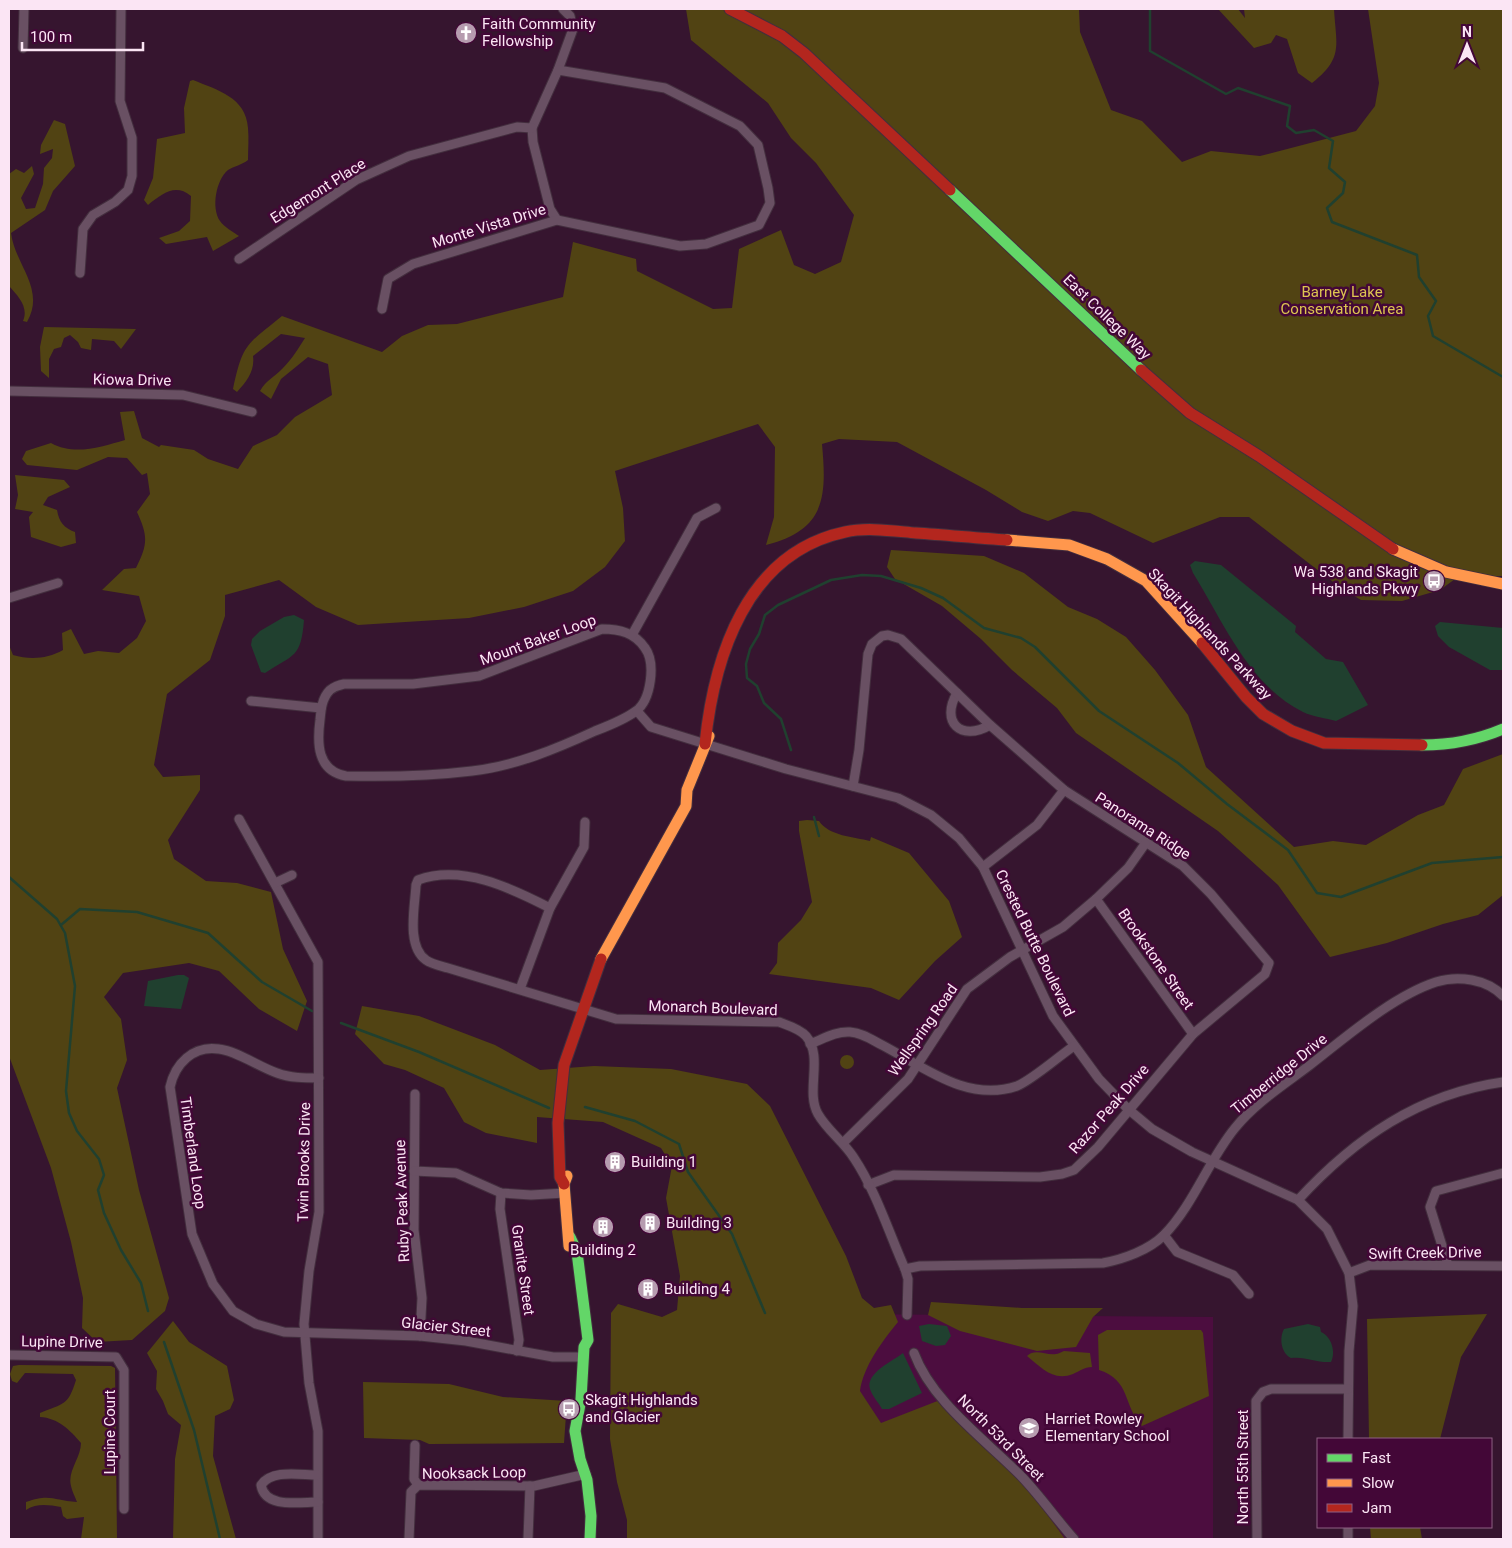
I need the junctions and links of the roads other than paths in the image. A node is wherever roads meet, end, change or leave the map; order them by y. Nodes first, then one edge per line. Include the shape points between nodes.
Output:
1 (24, 9) edge
2 (121, 9) edge
3 (563, 9) edge
4 (730, 9) edge
5 (23, 48) dead end
6 (558, 70) junction
7 (532, 128) junction
8 (557, 220) junction
9 (239, 259) dead end
10 (80, 273) dead end
11 (382, 309) dead end
12 (9, 391) edge
13 (252, 412) dead end
14 (716, 508) dead end
15 (58, 583) dead end
16 (1503, 584) edge
17 (9, 598) edge
18 (632, 635) junction
19 (957, 693) junction
20 (251, 701) dead end
21 (321, 708) junction
22 (637, 711) junction
23 (990, 725) junction
24 (1503, 729) edge
25 (705, 744) junction
26 (853, 786) junction
27 (1064, 790) junction
28 (239, 820) dead end
29 (585, 822) dead end
30 (1145, 844) junction
31 (982, 867) junction
32 (292, 875) dead end
33 (276, 883) junction
34 (1096, 899) junction
35 (550, 908) junction
36 (1023, 950) junction
37 (1269, 963) joint
38 (520, 989) junction
39 (1503, 996) edge
40 (582, 1009) junction
41 (1193, 1034) junction
42 (810, 1044) junction
43 (1074, 1046) junction
44 (918, 1064) junction
45 (319, 1078) junction
46 (1503, 1082) edge
47 (415, 1094) dead end
48 (1128, 1109) junction
49 (842, 1143) junction
50 (1212, 1161) junction
51 (414, 1170) junction
52 (1503, 1173) edge
53 (868, 1185) junction
54 (565, 1188) junction
55 (501, 1192) junction
56 (1298, 1200) junction
57 (1164, 1236) junction
58 (1448, 1265) junction
59 (1503, 1266) edge
60 (905, 1269) junction
61 (1348, 1273) junction
62 (1249, 1294) dead end
63 (907, 1315) dead end
64 (304, 1332) junction
65 (420, 1336) junction
66 (517, 1351) junction
67 (584, 1352) junction
68 (914, 1353) dead end
69 (9, 1355) edge
70 (116, 1357) joint
71 (1348, 1388) junction
72 (1348, 1438) edge
73 (415, 1445) dead end
74 (585, 1470) junction
75 (317, 1475) junction
76 (418, 1485) junction
77 (530, 1486) junction
78 (318, 1502) junction
79 (124, 1509) dead end
80 (592, 1516) junction
81 (318, 1539) edge
82 (409, 1539) edge
83 (528, 1539) edge
84 (590, 1539) edge
85 (598, 1539) edge
86 (1074, 1539) edge
87 (1257, 1539) edge

1 - 5 street
2 - 10 street via 120,101 132,138 132,176 128,190 93,215 83,229
3 - 6 street via 570,16 573,29
4 - 16 street, East College Way via 782,36 804,53 1190,413 1259,456 1392,549 1416,562 1457,576
6 - 7 street
6 - 8 street via 665,88 740,126 758,145 770,204 759,225 706,244 680,246
7 - 8 street, Monte Vista Drive via 550,209
7 - 9 street, Edgemont Place via 517,127 400,160 356,180
8 - 11 street, Monte Vista Drive via 413,264 388,278
12 - 13 street, Kiowa Drive via 183,395
14 - 18 street via 697,518
15 - 17 street
18 - 21 street, Mount Baker Loop via 615,629 593,631 524,660 455,681 344,684 330,690
18 - 22 street via 646,648 652,674
19 - 23 street, Panorama Ridge
19 - 23 street via 950,713 958,728 978,732
19 - 26 street, Panorama Ridge via 900,639 888,635 877,639 868,654
20 - 21 street
21 - 22 street, Mount Baker Loop via 318,741 326,766 337,774 370,776 473,771 509,764 564,745
22 - 25 street via 651,727
23 - 27 street, Panorama Ridge
24 - 25 street, Skagit Highlands Parkway via 1484,737 1441,745 1324,743 1292,731 1263,714 1146,581 1107,559 1069,545 900,530 862,531 818,550 770,586 757,601 734,644 713,730
25 - 26 street, Crested Butte Boulevard
25 - 40 street, Skagit Highlands Parkway via 687,790 600,942 599,962
26 - 31 street, Crested Butte Boulevard via 898,798 931,815 959,838
27 - 30 street, Panorama Ridge
27 - 31 street via 1036,825
28 - 33 street, Twin Brooks Drive
29 - 35 street via 584,847
30 - 34 street, Wellspring Road via 1128,868
30 - 37 street, Panorama Ridge via 1183,866
31 - 36 street, Crested Butte Boulevard
32 - 33 street
33 - 45 street, Twin Brooks Drive via 318,962
34 - 36 street, Wellspring Road via 1063,927
34 - 41 street, Brookstone Street
35 - 38 street
35 - 38 street, Monarch Boulevard via 485,879 427,877 418,880 416,885 414,935 418,951 426,960
36 - 43 street, Crested Butte Boulevard via 1054,1016
36 - 44 street, Wellspring Road via 966,989
37 - 41 street, Razor Peak Drive via 1265,974
38 - 40 street, Monarch Boulevard
39 - 50 street, Timberridge Drive via 1481,982 1457,978 1422,988 1368,1021 1275,1091 1236,1127
40 - 42 street, Monarch Boulevard via 616,1019 779,1022 806,1035
40 - 54 street, Skagit Highlands Parkway via 568,1058
41 - 48 street, Razor Peak Drive
42 - 44 street via 836,1033 850,1032 863,1035
42 - 49 street via 818,1114
43 - 44 street via 1018,1085 995,1090 978,1090 946,1082
43 - 48 street, Crested Butte Boulevard
44 - 49 street, Wellspring Road via 908,1079
45 - 64 street, Twin Brooks Drive via 318,1212
45 - 64 street, Timberland Loop via 278,1074 220,1049 205,1049 186,1057 173,1073 170,1087 192,1234 212,1284 233,1311 244,1318 284,1332
46 - 56 street via 1446,1096 1408,1112 1365,1138 1330,1165
47 - 51 street, Ruby Peak Avenue
48 - 50 street, Crested Butte Boulevard via 1152,1129
48 - 53 street, Razor Peak Drive via 1098,1147 1074,1170 1062,1174 1040,1177 894,1175
49 - 53 street via 855,1158
50 - 56 street, Crested Butte Boulevard
50 - 57 street, Timberridge Drive via 1188,1204
51 - 55 street via 456,1173
51 - 65 street, Ruby Peak Avenue via 414,1230 422,1298
52 - 58 street via 1436,1192 1430,1207
53 - 60 street
54 - 55 street via 530,1195
54 - 67 street, Skagit Highlands Parkway via 568,1245
55 - 66 street, Granite Street via 500,1208 519,1340
56 - 61 street, Crested Butte Boulevard via 1327,1230
57 - 60 street, Timberridge Drive via 1128,1257 1103,1263 920,1266
57 - 62 street via 1177,1252 1233,1275
58 - 59 street, Swift Creek Drive
58 - 61 street, Swift Creek Drive via 1370,1265
60 - 63 street via 908,1279
61 - 71 street, Crested Butte Boulevard via 1353,1306
64 - 65 street, Glacier Street
64 - 75 street, Twin Brooks Drive via 318,1431
65 - 66 street, Glacier Street
66 - 67 street, Glacier Street via 553,1357
67 - 74 street, Skagit Highlands Parkway via 581,1399
68 - 86 street, North 53rd Street via 942,1399 1023,1478
69 - 70 street, Lupine Drive
70 - 79 street, Lupine Court via 124,1370
71 - 72 street, Crested Butte Boulevard
71 - 87 street, North 55th Street via 1271,1389 1263,1392 1256,1401
73 - 76 street via 414,1479
74 - 77 street, Nooksack Loop
74 - 80 street, Skagit Highlands Parkway
75 - 78 street, Twin Brooks Drive
75 - 78 street via 275,1475 266,1478 261,1485 268,1499 277,1502
76 - 77 street, Nooksack Loop
76 - 82 street, Nooksack Loop via 411,1492
77 - 83 street
78 - 81 street, Twin Brooks Drive
80 - 84 street, Skagit Highlands Parkway
80 - 85 street, Skagit Highlands Parkway via 597,1525

